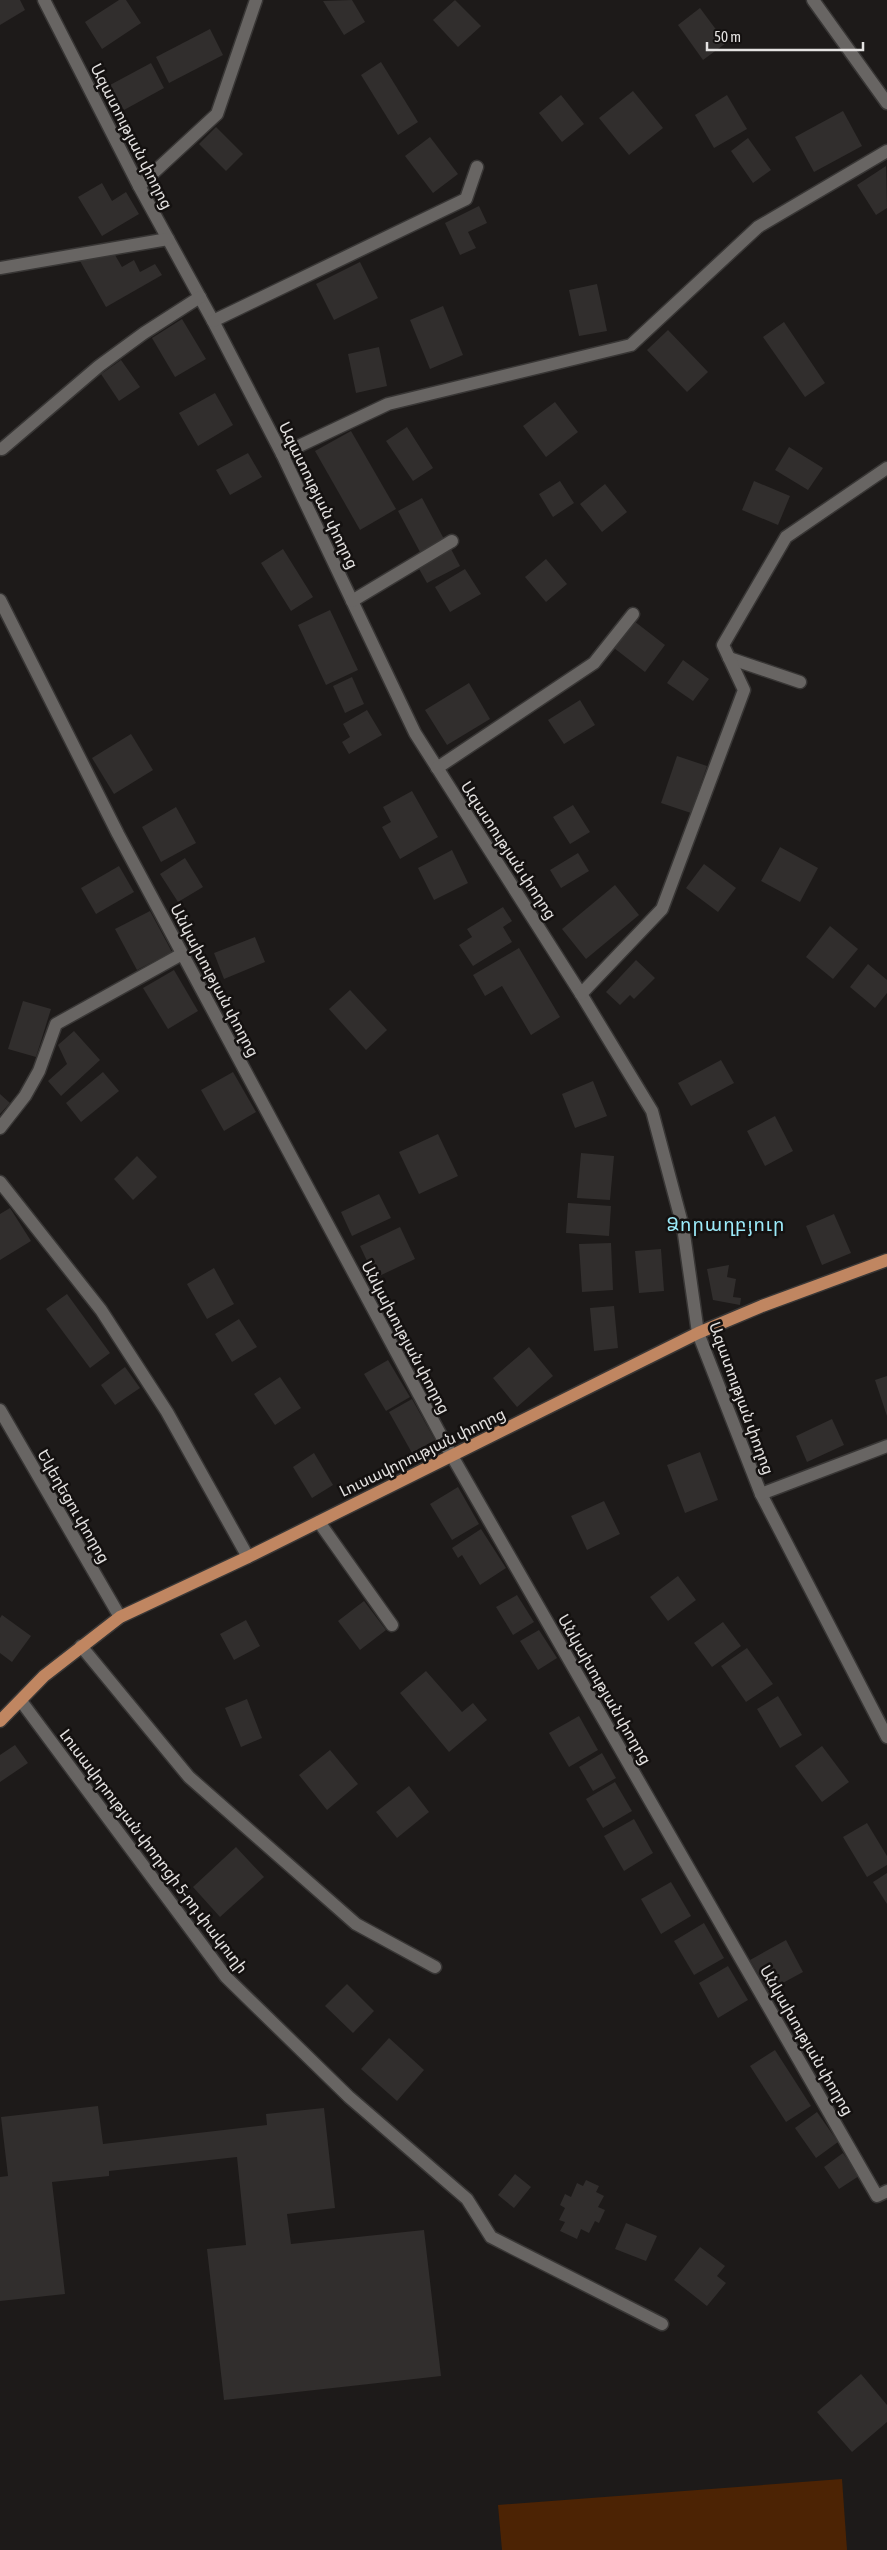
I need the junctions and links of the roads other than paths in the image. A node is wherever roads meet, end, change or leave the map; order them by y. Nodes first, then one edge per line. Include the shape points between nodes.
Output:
1 (44, 0) edge
2 (256, 0) edge
3 (813, 0) edge
4 (887, 103) edge
5 (887, 151) edge
6 (477, 167) dead end
7 (139, 186) junction
8 (168, 238) junction
9 (0, 268) edge
10 (200, 297) junction
11 (213, 321) junction
12 (2, 449) dead end
13 (282, 454) junction
14 (887, 468) edge
15 (452, 541) dead end
16 (0, 600) edge
17 (352, 601) junction
18 (633, 614) dead end
19 (729, 658) junction
20 (800, 682) dead end
21 (437, 768) junction
22 (182, 954) junction
23 (581, 994) junction
24 (1, 1126) edge
25 (0, 1182) edge
26 (887, 1260) edge
27 (698, 1333) junction
28 (0, 1410) edge
29 (887, 1446) edge
30 (452, 1456) junction
31 (761, 1494) junction
32 (319, 1522) junction
33 (248, 1557) junction
34 (120, 1617) junction
35 (392, 1625) dead end
36 (81, 1646) junction
37 (21, 1702) junction
38 (0, 1721) edge
39 (887, 1737) edge
40 (435, 1967) dead end
41 (887, 2191) edge
42 (662, 2324) dead end

1 - 7 street, Ազատության փողոց
2 - 7 street via 217,114
3 - 4 street
5 - 13 street via 758,227 631,345 388,404
6 - 11 street via 466,199
7 - 8 street, Ազատության փողոց
8 - 9 street
8 - 10 street, Ազատության փողոց
10 - 11 street, Ազատության փողոց
10 - 12 street via 99,366
11 - 13 street, Ազատության փողոց
13 - 17 street, Ազատության փողոց
14 - 19 street via 786,537 724,645
15 - 17 street
16 - 22 street, Անկախության փողոց
17 - 21 street, Ազատության փողոց via 415,733
18 - 21 street via 594,663
19 - 20 street
19 - 23 street via 744,690 662,908
21 - 23 street, Ազատության փողոց
22 - 24 street via 56,1024 39,1071 25,1096
22 - 30 street, Անկախության փողոց
23 - 27 street, Ազատության փողոց via 652,1111 682,1227
25 - 33 street via 101,1310 167,1412
26 - 27 main road, Լուսավորության փողոց
27 - 30 main road, Լուսավորության փողոց
27 - 31 street, Ազատության փողոց
28 - 34 street, Եկեղեցու փողոց
29 - 31 street
30 - 32 main road, Լուսավորության փողոց
30 - 41 street, Անկախության փողոց via 877,2196
31 - 39 street, Ազատության փողոց
32 - 33 main road, Լուսավորության փողոց
32 - 35 street
33 - 34 main road, Լուսավորության փողոց
34 - 36 main road, Լուսավորության փողոց
36 - 37 main road, Լուսավորության փողոց via 44,1676
36 - 40 street via 189,1777 356,1924
37 - 38 main road, Լուսավորության փողոց
37 - 42 street, Լուսավորության փողոցի 5-րդ փակուղի via 226,1977 348,2097 467,2199 491,2237

